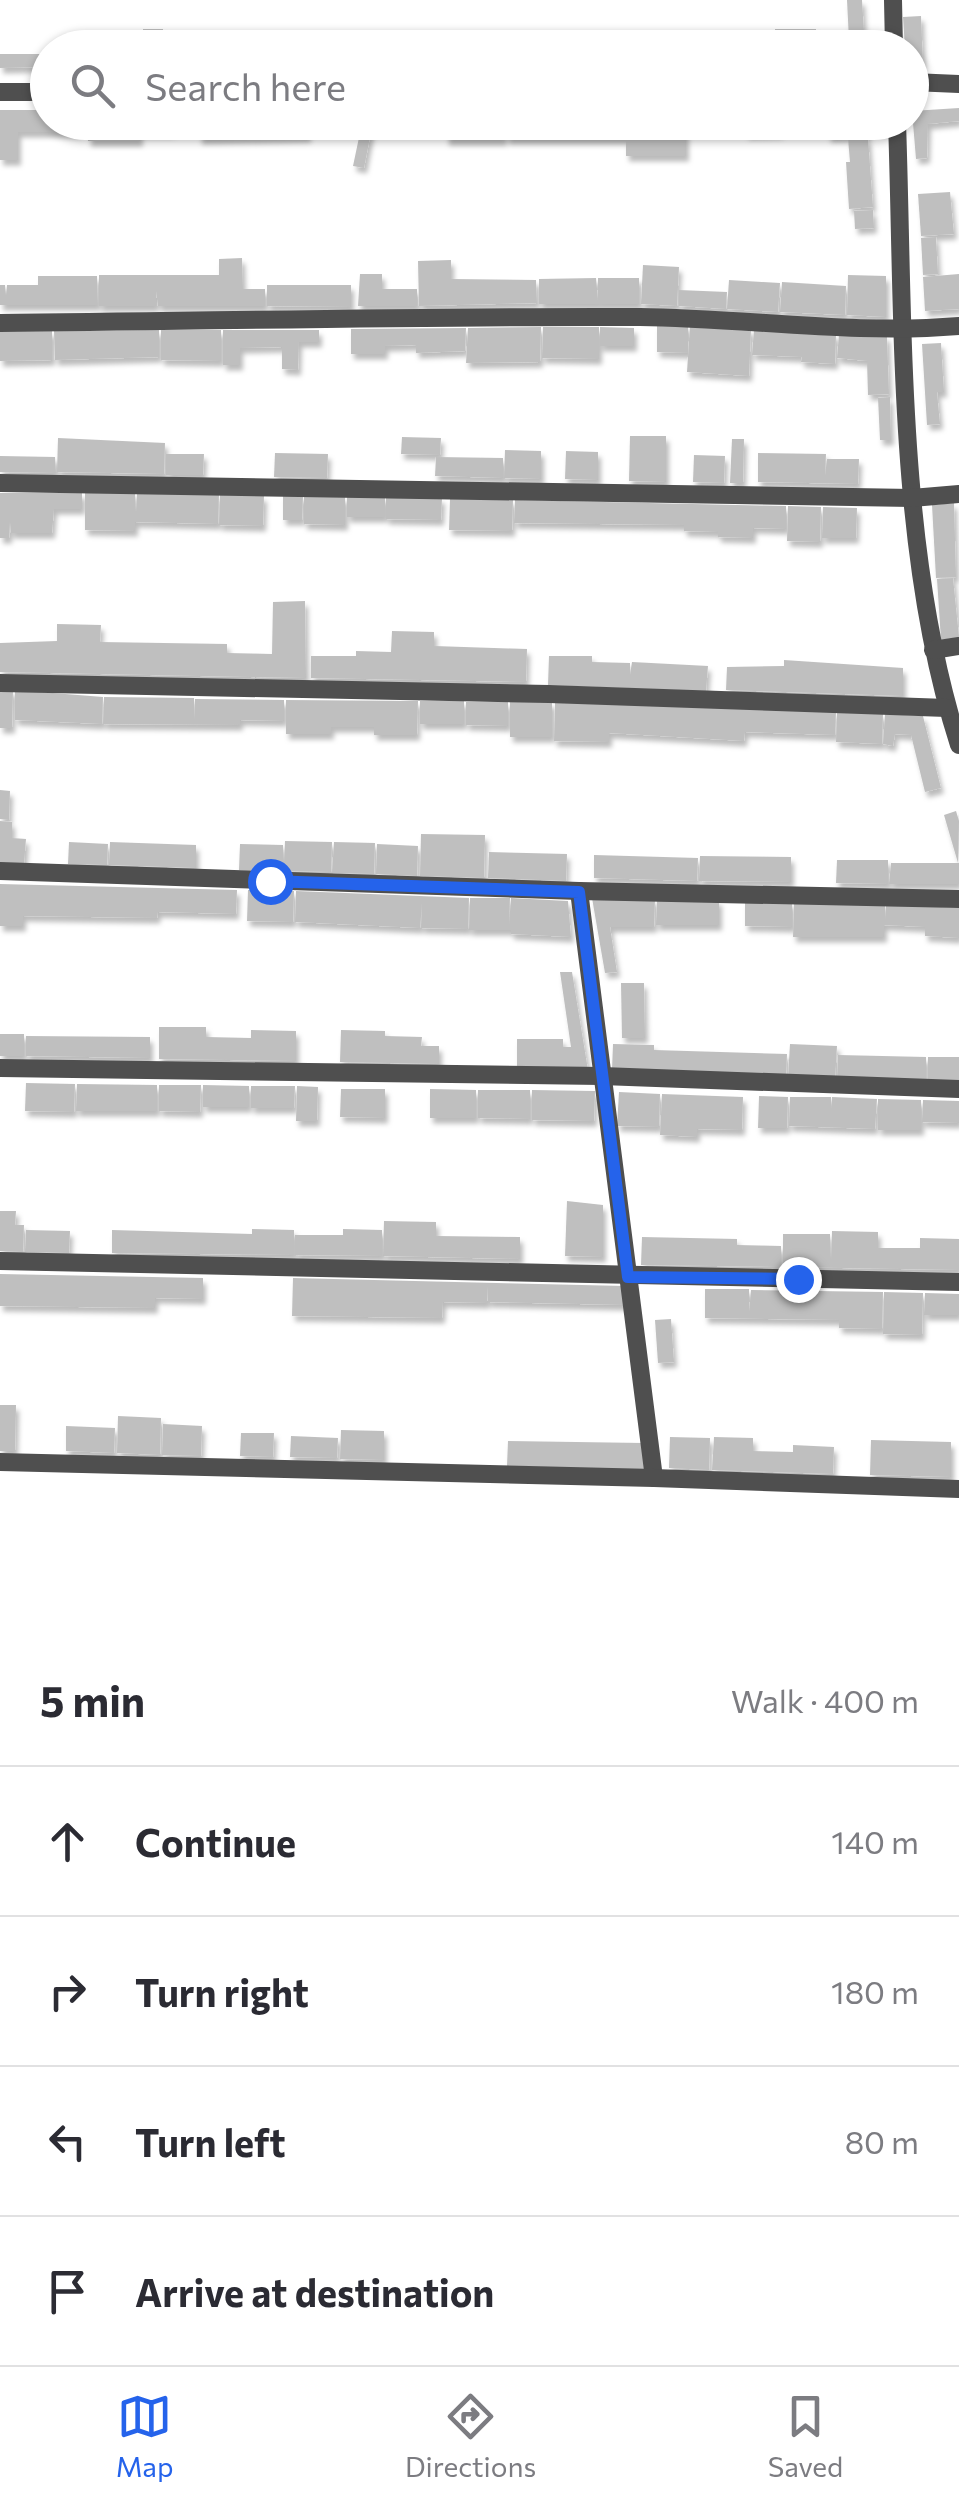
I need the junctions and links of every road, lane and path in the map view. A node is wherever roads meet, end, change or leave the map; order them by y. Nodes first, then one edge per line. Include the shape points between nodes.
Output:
1 (893, 0) edge
2 (894, 30) edge
3 (929, 83) edge
4 (959, 84) edge
5 (0, 92) edge
6 (30, 92) edge
7 (898, 140) edge
8 (0, 323) edge
9 (959, 326) edge
10 (905, 330) junction
11 (0, 483) edge
12 (959, 494) edge
13 (912, 498) junction
14 (959, 646) edge
15 (933, 650) junction
16 (0, 684) edge
17 (947, 708) junction
18 (959, 746) edge
19 (0, 871) edge
20 (579, 892) junction
21 (959, 899) edge
22 (0, 1068) edge
23 (602, 1076) junction
24 (959, 1089) edge
25 (0, 1261) edge
26 (628, 1277) junction
27 (959, 1282) edge
28 (0, 1462) edge
29 (654, 1478) junction
30 (959, 1489) edge

1 - 2 street
3 - 4 street
5 - 6 street
7 - 10 street
8 - 10 street via 581,317
9 - 10 street
10 - 13 street
11 - 13 street
12 - 13 street
13 - 15 street
14 - 15 street
15 - 17 street
16 - 17 street
17 - 18 street
19 - 20 street
20 - 21 street
20 - 23 street
22 - 23 street
23 - 24 street
23 - 26 street
25 - 26 street
26 - 27 street
26 - 29 street
28 - 29 street
29 - 30 street

